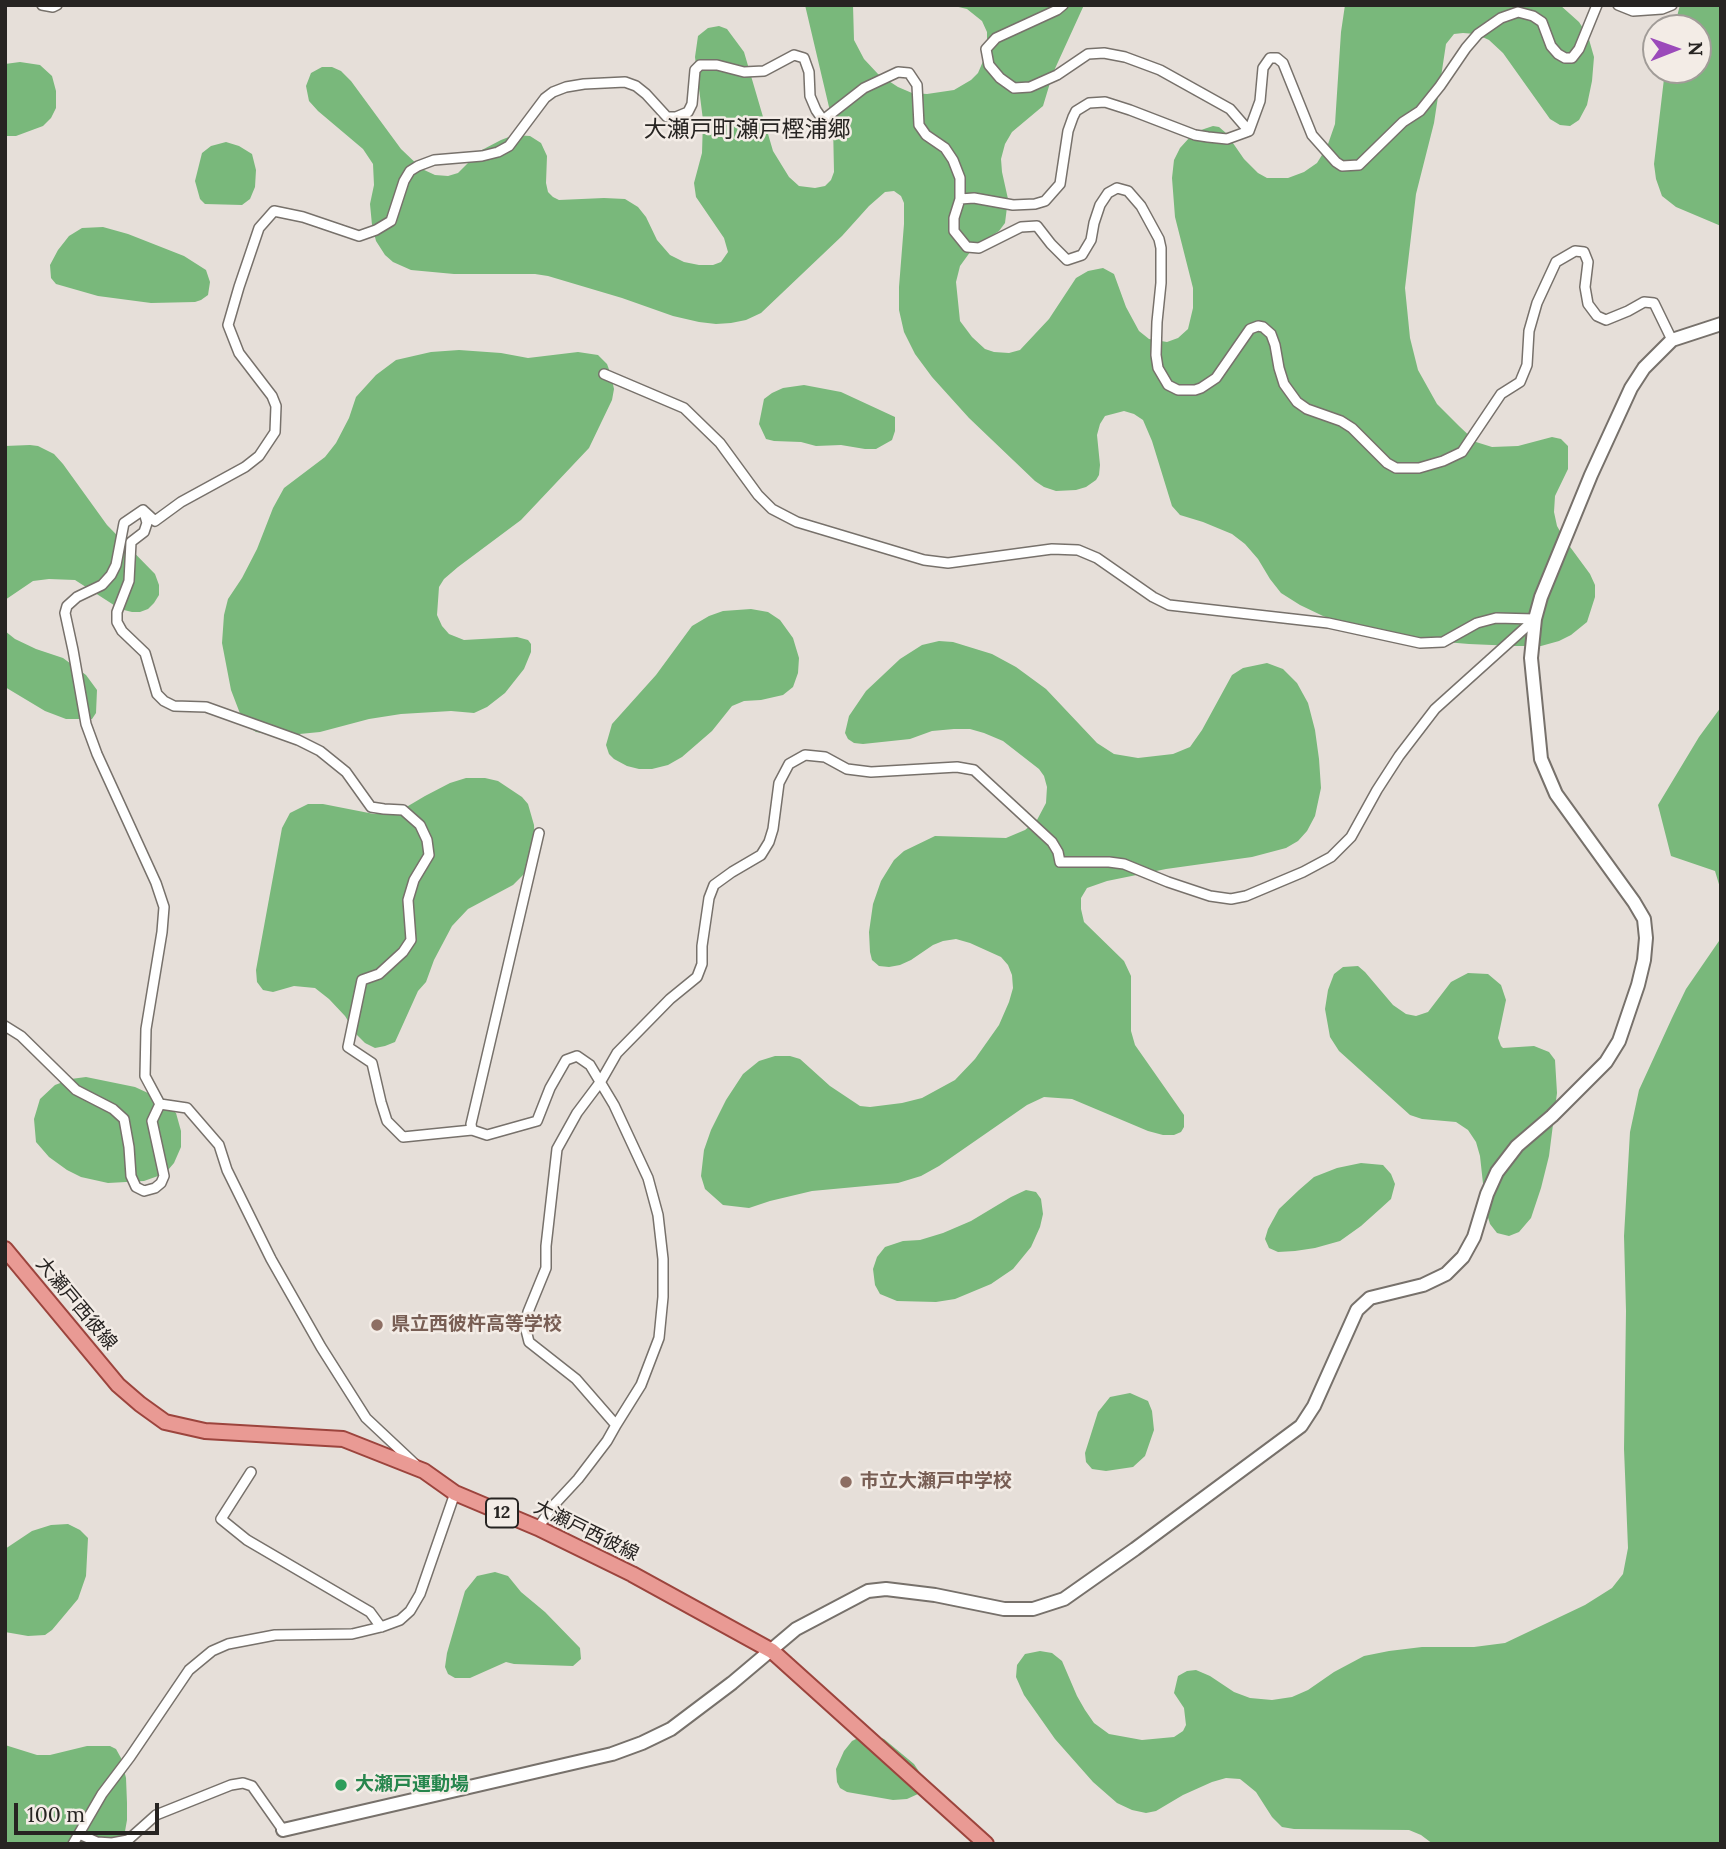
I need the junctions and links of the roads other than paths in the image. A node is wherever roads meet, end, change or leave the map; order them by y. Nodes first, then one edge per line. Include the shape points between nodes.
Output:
1 (42, 5) edge
2 (57, 5) edge
3 (1063, 5) edge
4 (1597, 5) edge
5 (1618, 5) edge
6 (1672, 5) edge
7 (1249, 131) junction
8 (960, 198) junction
9 (1721, 324) edge
10 (1672, 340) junction
11 (604, 374) dead end
12 (143, 510) junction
13 (1535, 619) junction
14 (539, 833) dead end
15 (5, 1026) edge
16 (601, 1081) junction
17 (160, 1104) junction
18 (472, 1130) junction
19 (5, 1249) edge
20 (616, 1425) junction
21 (424, 1471) junction
22 (251, 1472) dead end
23 (455, 1493) junction
24 (538, 1528) junction
25 (381, 1627) junction
26 (772, 1651) junction
27 (283, 1830) joint
28 (79, 1834) junction
29 (73, 1844) edge
30 (986, 1844) edge

1 - 2 street
3 - 7 street via 996,38 986,49 989,65 1000,78 1014,88 1030,87 1088,54 1125,57 1230,109
4 - 7 street via 1572,58 1558,54 1542,22 1533,16 1518,12 1501,18 1478,34 1420,111 1359,164 1342,166 1312,135 1277,58 1270,58 1263,68 1260,101
5 - 6 street via 1633,10
7 - 8 street via 1227,139 1195,135 1105,102 1089,103 1073,117 1060,184 1045,201 1013,205
8 - 10 street via 954,231 967,247 979,248 1021,227 1037,226 1067,260 1083,255 1108,193 1117,188 1128,191 1141,206 1161,248 1156,355 1168,384 1178,390 1201,388 1216,378 1250,329 1263,327 1271,334 1284,384 1297,402 1352,428 1396,468 1419,468 1462,452 1501,394 1520,382 1537,303 1556,262 1575,251 1584,252 1588,262 1585,287 1588,304 1597,316 1606,320 1644,302 1654,303
8 - 12 street via 960,178 953,160 919,125 917,85 909,73 898,72 864,88 824,120 810,96 804,58 794,55 764,71 700,65 695,70 692,104 688,112 676,117 667,117 646,94 625,82 566,87 545,98 509,146 498,152 434,160 410,171 391,221 376,230 359,236 274,211 260,228 228,326 239,353 272,396 275,432 245,467 155,521
9 - 10 street
10 - 13 street via 1644,368 1620,410
11 - 13 street via 684,408 720,443 772,509 797,522 925,560 948,563 1052,549 1077,550 1168,605 1328,623 1420,643 1443,642 1496,618
12 - 17 street via 124,523 111,575 102,585 77,597 65,613 86,724 164,907 146,1029 145,1076
12 - 18 street via 147,523 144,532 131,542 129,581 117,622 145,653 157,694 174,706 206,707 298,740 346,772 371,807 403,810 420,825 429,855 408,900 411,940 379,974 362,980 348,1047 372,1063 387,1121 403,1137
13 - 16 street via 1435,709 1377,790 1351,837 1331,857 1239,898 1210,896 1124,864 1060,862 1052,842 974,771 957,767 871,772 805,755 789,764 779,783 773,829 761,855 714,885 697,977 618,1054
13 - 26 street via 1531,658 1541,759 1556,794 1644,919 1644,960 1619,1041 1606,1062 1517,1146 1497,1172 1463,1257 1446,1275 1370,1298 1357,1310 1314,1406 1300,1426 1064,1599 1033,1609 1004,1609 935,1595 868,1591 796,1629
14 - 18 street
15 - 17 street via 21,1035 76,1090 124,1119 131,1176 144,1192 161,1183 164,1176 152,1121
16 - 18 street via 578,1056 566,1060 537,1121 486,1135
16 - 20 street via 648,1178 663,1259 659,1338 641,1385
16 - 20 street via 557,1149 546,1268 525,1326 529,1342 576,1379
17 - 21 street via 187,1108 219,1146 271,1259 366,1419
19 - 21 main road, 大瀬戸西彼線 / 12 via 118,1385 165,1422 205,1431 343,1439
20 - 24 street
21 - 23 main road, 大瀬戸西彼線 / 12
22 - 25 street via 221,1519 247,1540 370,1612
23 - 24 main road, 大瀬戸西彼線 / 12
23 - 25 street via 420,1594 410,1611
24 - 26 main road, 大瀬戸西彼線 / 12
25 - 28 street via 352,1634 275,1635 212,1651 189,1670
26 - 27 street via 671,1729 612,1754
26 - 30 main road, 大瀬戸西彼線 / 12
27 - 28 street via 251,1786 243,1783 156,1815 128,1840 97,1842
28 - 29 street

